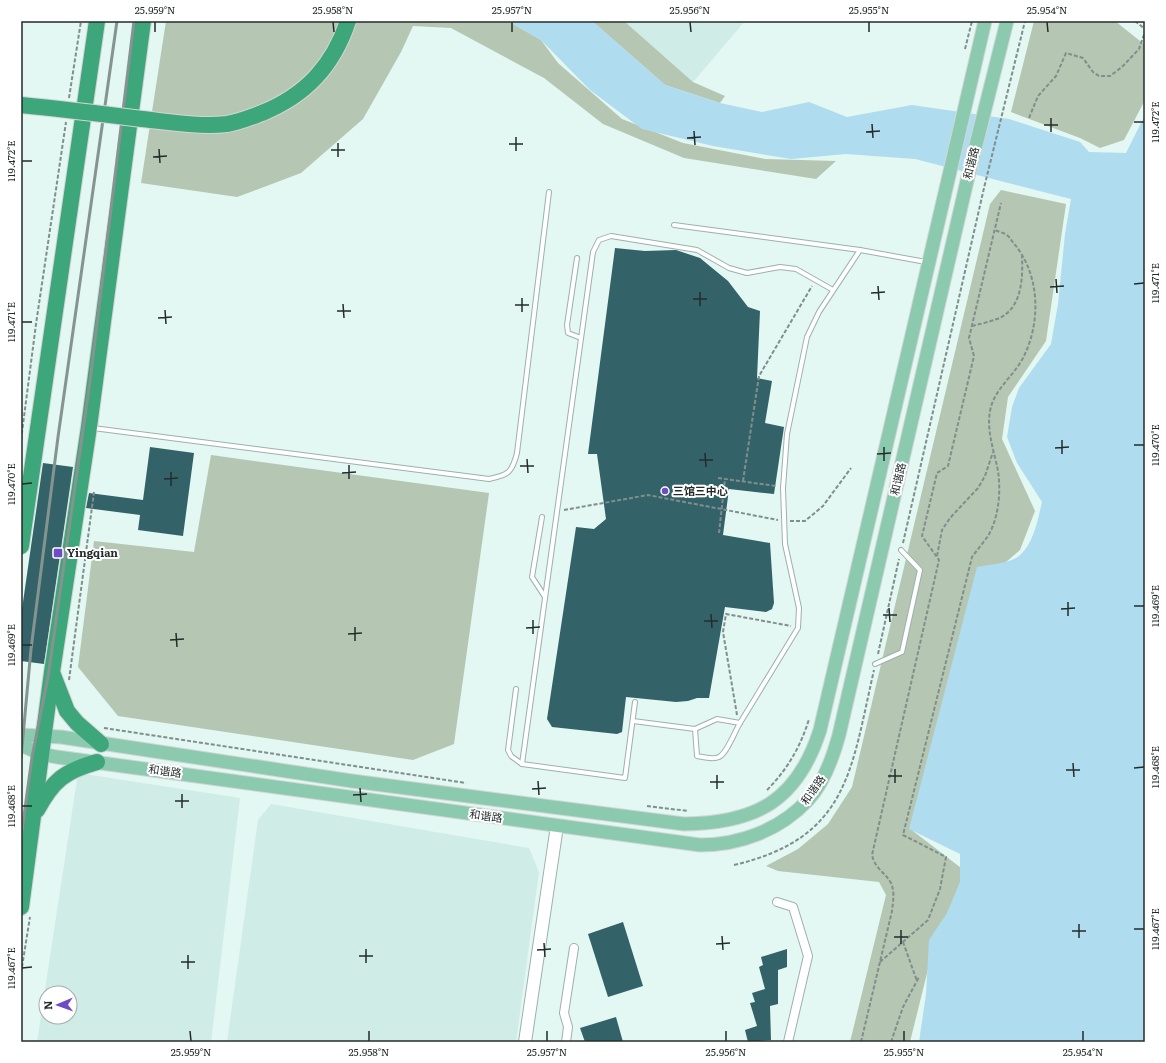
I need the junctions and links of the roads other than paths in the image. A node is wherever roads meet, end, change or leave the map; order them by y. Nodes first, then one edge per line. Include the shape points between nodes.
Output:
1 (97, 21) edge
2 (143, 21) edge
3 (339, 21) edge
4 (348, 21) edge
5 (985, 21) edge
6 (1007, 21) edge
7 (21, 96) edge
8 (21, 104) edge
9 (549, 192) dead end
10 (674, 225) dead end
11 (860, 250) junction
12 (577, 258) dead end
13 (929, 262) junction
14 (833, 290) junction
15 (581, 338) junction
16 (89, 427) junction
17 (21, 482) edge
18 (26, 515) junction
19 (542, 517) dead end
20 (21, 546) edge
21 (901, 550) dead end
22 (545, 597) junction
23 (875, 664) dead end
24 (52, 672) junction
25 (516, 689) dead end
26 (635, 702) dead end
27 (632, 721) junction
28 (740, 723) junction
29 (695, 729) junction
30 (21, 736) edge
31 (44, 736) junction
32 (101, 744) junction
33 (21, 745) edge
34 (42, 754) junction
35 (98, 762) junction
36 (522, 764) junction
37 (34, 817) junction
38 (557, 826) junction
39 (777, 902) dead end
40 (21, 906) edge
41 (574, 948) dead end
42 (525, 1042) edge
43 (566, 1042) edge
44 (788, 1042) edge

1 - 18 highway
2 - 16 highway
3 - 7 highway via 327,50 310,73 279,97 248,110 217,115 184,116
4 - 8 highway, bridge via 333,56 318,77 298,94 278,106 227,124 191,124
5 - 13 main road, 和谐路
6 - 38 main road, 和谐路 via 967,181 839,735 834,755 821,780 808,800 791,816 764,831 735,842 700,845
9 - 16 lane via 517,453 512,469 501,477 489,479
10 - 11 lane
11 - 13 lane
11 - 14 lane
12 - 15 lane via 567,325 568,333
13 - 32 main road, 和谐路 via 820,730 816,743 797,778 770,805 756,813 722,822 684,824 352,781
14 - 15 lane via 796,269 780,267 747,273 729,268 697,250 611,236 599,240 593,252
14 - 28 lane via 807,337 787,434 783,488 785,544 799,608 798,628
15 - 22 lane
16 - 24 highway
17 - 18 highway
18 - 20 highway
19 - 22 lane via 532,577
21 - 23 lane via 920,570 902,652
22 - 36 lane
24 - 31 highway
24 - 32 highway via 68,711 77,723
25 - 36 lane via 508,750 511,756
26 - 27 lane
27 - 29 lane
27 - 36 lane via 625,778
28 - 29 lane via 717,719
28 - 29 lane via 719,757 697,756
30 - 31 main road, 和谐路
31 - 32 main road, 和谐路
31 - 34 highway
33 - 34 main road, 和谐路
34 - 35 main road, 和谐路
34 - 37 highway
35 - 37 highway via 65,774 53,785
35 - 38 main road, 和谐路
37 - 40 highway
38 - 42 street
39 - 44 street via 793,908 808,956
41 - 43 street via 564,1013 568,1027

